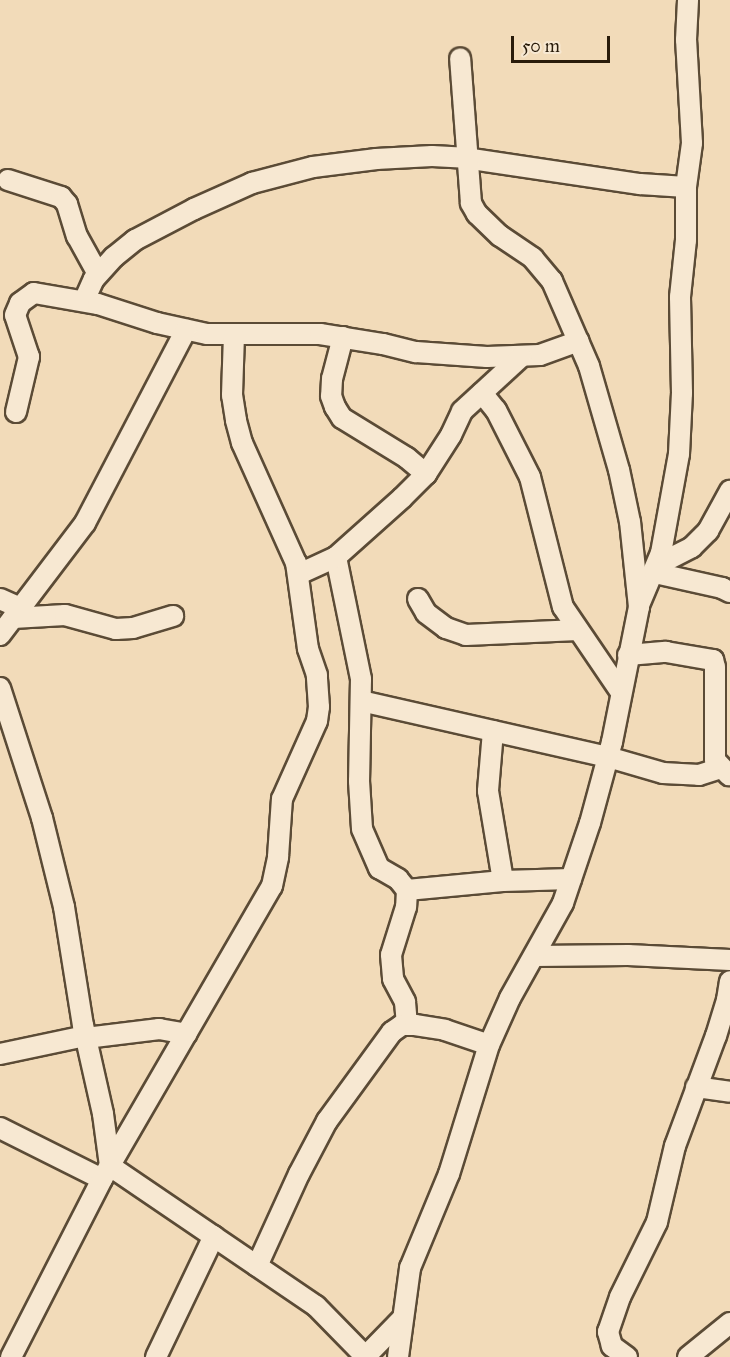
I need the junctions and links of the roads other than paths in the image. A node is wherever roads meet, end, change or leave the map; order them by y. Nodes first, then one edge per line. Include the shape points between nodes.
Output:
1 (688, 0) edge
2 (460, 58) dead end
3 (465, 158) junction
4 (8, 180) dead end
5 (686, 186) junction
6 (98, 274) junction
7 (84, 301) junction
8 (186, 330) junction
9 (234, 336) junction
10 (343, 337) junction
11 (579, 341) junction
12 (521, 357) junction
13 (482, 393) junction
14 (16, 412) dead end
15 (426, 474) junction
16 (730, 491) edge
17 (336, 557) junction
18 (656, 569) junction
19 (299, 574) junction
20 (730, 592) edge
21 (0, 599) edge
22 (418, 599) dead end
23 (639, 607) junction
24 (16, 613) junction
25 (173, 616) dead end
26 (578, 630) junction
27 (0, 634) edge
28 (628, 655) junction
29 (0, 688) edge
30 (620, 691) junction
31 (361, 701) junction
32 (493, 731) junction
33 (608, 757) junction
34 (725, 771) edge
35 (572, 879) junction
36 (503, 881) junction
37 (407, 890) junction
38 (536, 956) junction
39 (730, 960) edge
40 (730, 981) edge
41 (407, 1023) junction
42 (187, 1034) junction
43 (86, 1037) junction
44 (489, 1045) junction
45 (0, 1054) edge
46 (696, 1087) junction
47 (730, 1092) edge
48 (0, 1128) edge
49 (106, 1172) junction
50 (214, 1236) junction
51 (257, 1266) junction
52 (403, 1318) junction
53 (730, 1323) edge
54 (11, 1357) edge
55 (156, 1357) edge
56 (365, 1357) edge
57 (398, 1357) edge
58 (627, 1357) edge
59 (688, 1357) edge

1 - 5 street via 686,40 692,143
2 - 3 street
3 - 5 street via 604,180
3 - 6 street via 407,156 345,162 252,183 135,240
3 - 11 street via 468,193 477,214 544,269
4 - 6 street via 61,196
5 - 18 street via 680,297 680,445
6 - 7 street
7 - 8 street
7 - 14 street via 34,293 20,303 15,315 29,357
8 - 9 street
8 - 24 street via 85,523
9 - 10 street
9 - 19 street via 232,395 242,443
10 - 12 street via 416,352
10 - 15 street via 332,379 335,407 342,418
11 - 12 street via 540,355
11 - 23 street via 619,470 630,522
12 - 13 street
13 - 15 street via 462,411
13 - 26 street via 496,410 530,477 563,607
15 - 17 street
16 - 18 street via 708,531 692,547
17 - 19 street
17 - 31 street via 361,679
18 - 20 street
18 - 23 street
19 - 42 street via 309,650 317,675 317,721 282,799 272,886
21 - 24 street
22 - 26 street via 426,613 446,628 466,635
23 - 28 street
24 - 25 street via 65,615 116,628 133,628
24 - 27 street
26 - 30 street
28 - 30 street
28 - 34 street via 666,652 713,660 715,760
29 - 43 street via 42,818 64,907
30 - 33 street
31 - 32 street
31 - 37 street via 362,829 379,868 398,879
32 - 33 street
32 - 36 street via 488,791
33 - 34 street via 673,775
33 - 35 street
35 - 36 street
35 - 38 street
36 - 37 street
37 - 41 street via 391,961 393,979 405,1002
38 - 39 street
38 - 44 street via 510,998
40 - 46 street via 728,1000
41 - 44 street via 445,1030
41 - 51 street via 392,1032 327,1121
42 - 43 street via 159,1029
42 - 49 street
43 - 45 street
43 - 49 street via 103,1114
44 - 52 street via 449,1174 410,1268
46 - 47 street
46 - 58 street via 675,1146 657,1222 620,1297 608,1332 612,1346
48 - 49 street
49 - 50 street
49 - 54 street
50 - 51 street
50 - 55 street
51 - 56 street via 316,1306
52 - 56 street
52 - 57 street
53 - 59 street

